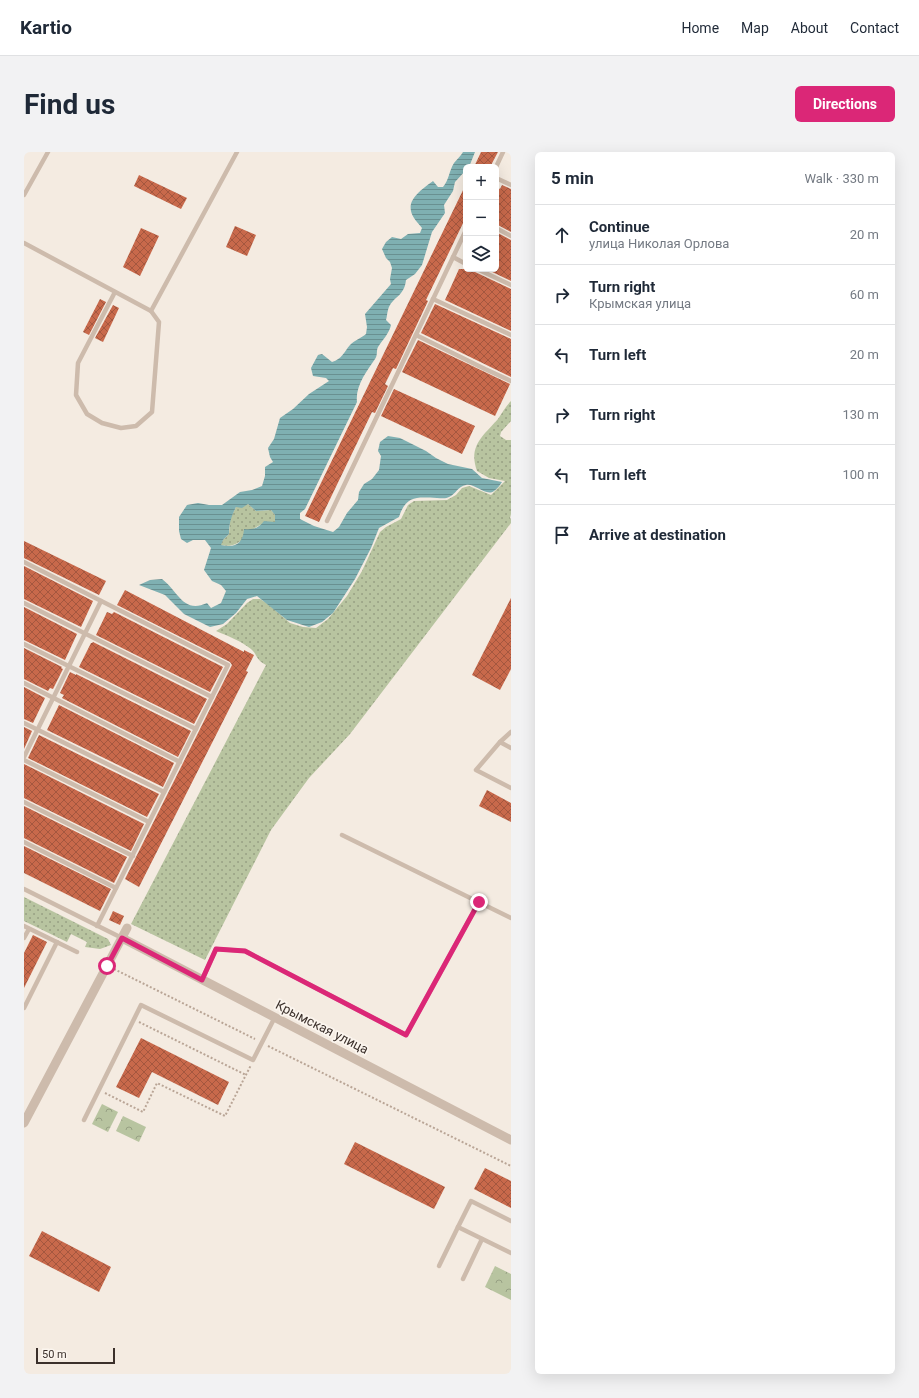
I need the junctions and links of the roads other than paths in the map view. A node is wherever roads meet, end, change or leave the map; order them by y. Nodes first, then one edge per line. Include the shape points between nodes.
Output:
1 (48, 152) edge
2 (237, 152) edge
3 (503, 152) edge
4 (497, 164) edge
5 (499, 179) edge
6 (511, 185) edge
7 (24, 195) edge
8 (499, 230) edge
9 (463, 236) edge
10 (511, 236) edge
11 (24, 243) edge
12 (453, 257) junction
13 (463, 262) edge
14 (483, 272) edge
15 (511, 285) edge
16 (115, 292) junction
17 (433, 299) junction
18 (151, 311) junction
19 (416, 335) junction
20 (511, 335) edge
21 (511, 381) edge
22 (327, 521) dead end
23 (24, 562) edge
24 (101, 601) junction
25 (24, 602) edge
26 (86, 633) junction
27 (24, 644) edge
28 (69, 667) junction
29 (24, 683) edge
30 (53, 698) junction
31 (212, 698) junction
32 (24, 722) edge
33 (38, 729) junction
34 (196, 729) junction
35 (511, 732) edge
36 (500, 742) junction
37 (511, 748) edge
38 (24, 759) edge
39 (180, 762) junction
40 (511, 788) edge
41 (164, 792) junction
42 (24, 802) edge
43 (149, 822) junction
44 (342, 835) dead end
45 (24, 842) edge
46 (132, 856) junction
47 (116, 888) junction
48 (24, 889) edge
49 (479, 902) junction
50 (511, 918) edge
51 (97, 926) junction
52 (26, 928) edge
53 (127, 928) dead end
54 (24, 938) edge
55 (122, 938) junction
56 (57, 942) junction
57 (77, 952) dead end
58 (202, 980) junction
59 (24, 1008) edge
60 (275, 1017) junction
61 (84, 1120) dead end
62 (24, 1123) edge
63 (511, 1140) edge
64 (511, 1222) edge
65 (458, 1227) junction
66 (482, 1239) junction
67 (511, 1254) edge
68 (439, 1266) dead end
69 (463, 1279) dead end

1 - 7 lane
2 - 18 lane
3 - 4 lane
5 - 6 lane
8 - 10 lane
9 - 12 lane
11 - 16 lane
12 - 13 lane
12 - 17 lane
14 - 15 lane
16 - 18 lane
16 - 18 lane via 78,364 76,395 87,414 102,423 121,428 136,426 152,412 159,322
17 - 19 lane
17 - 20 lane
19 - 21 lane
19 - 22 lane
23 - 24 lane
24 - 26 lane
24 - 31 lane via 228,665
25 - 26 lane
26 - 28 lane
26 - 31 lane
27 - 28 lane
28 - 30 lane
28 - 34 lane
29 - 30 lane
30 - 33 lane
30 - 39 lane
31 - 34 lane
32 - 33 lane
33 - 38 lane
33 - 41 lane
34 - 39 lane
35 - 36 lane
36 - 37 lane
36 - 40 lane via 476,770
38 - 43 lane
39 - 41 lane
41 - 43 lane
42 - 46 lane
43 - 46 lane
44 - 49 lane
45 - 47 lane
46 - 47 lane
47 - 51 lane
48 - 51 lane
49 - 50 lane
49 - 58 lane via 406,1035 245,951 216,949
51 - 55 lane
52 - 54 lane
52 - 56 lane
53 - 55 street
55 - 58 street, Крымская улица
55 - 62 street
56 - 57 lane
56 - 59 lane
58 - 60 street, Крымская улица
60 - 61 lane via 253,1060 141,1005
60 - 63 street, Крымская улица
64 - 65 lane via 471,1202
65 - 66 lane
65 - 68 lane
66 - 67 lane
66 - 69 lane

